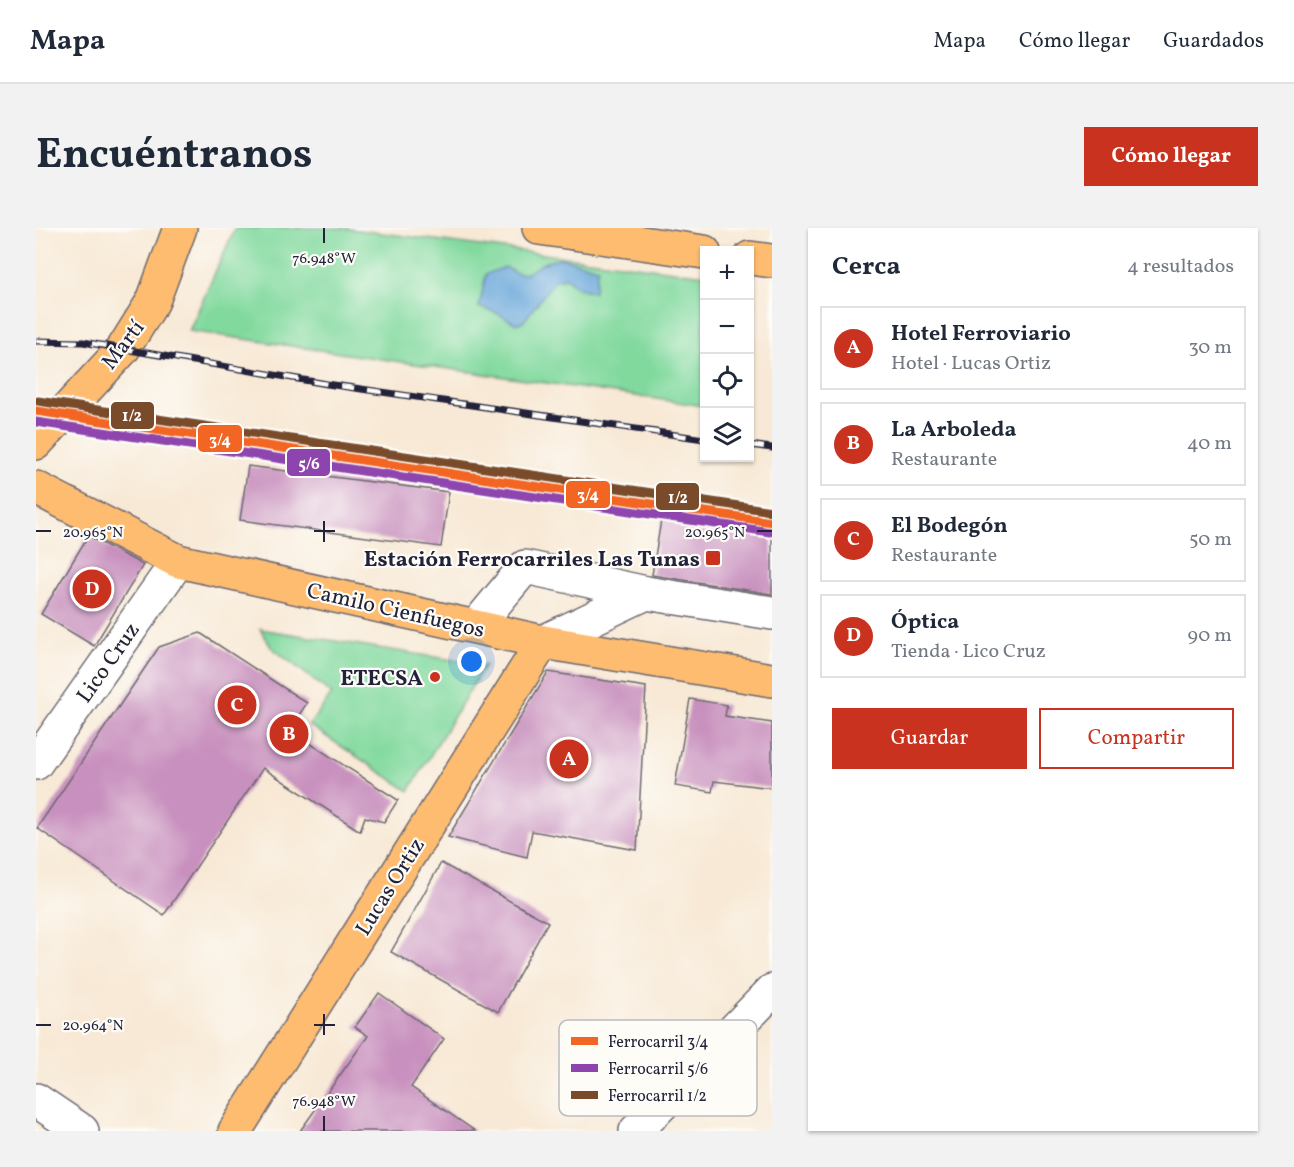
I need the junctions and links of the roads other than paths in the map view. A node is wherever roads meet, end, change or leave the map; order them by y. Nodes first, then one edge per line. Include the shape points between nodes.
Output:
1 (180, 228) edge
2 (548, 229) edge
3 (700, 251) edge
4 (754, 259) edge
5 (772, 261) edge
6 (36, 443) edge
7 (36, 488) edge
8 (178, 561) junction
9 (646, 593) junction
10 (772, 613) edge
11 (476, 626) junction
12 (543, 642) junction
13 (772, 680) edge
14 (36, 763) edge
15 (772, 991) edge
16 (744, 1020) edge
17 (36, 1100) edge
18 (651, 1116) edge
19 (82, 1131) edge
20 (235, 1131) edge
21 (636, 1131) edge

1 - 6 main road, Martí via 153,301 123,349
2 - 3 main road
4 - 5 main road
7 - 8 main road, Camilo Cienfuegos
8 - 11 main road, Camilo Cienfuegos
8 - 14 street, Lico Cruz
9 - 10 street
9 - 11 street via 525,567
9 - 12 street
11 - 12 main road, Camilo Cienfuegos
12 - 13 main road, Camilo Cienfuegos
12 - 20 main road, Lucas Ortiz
15 - 16 street
17 - 19 street
18 - 21 street

